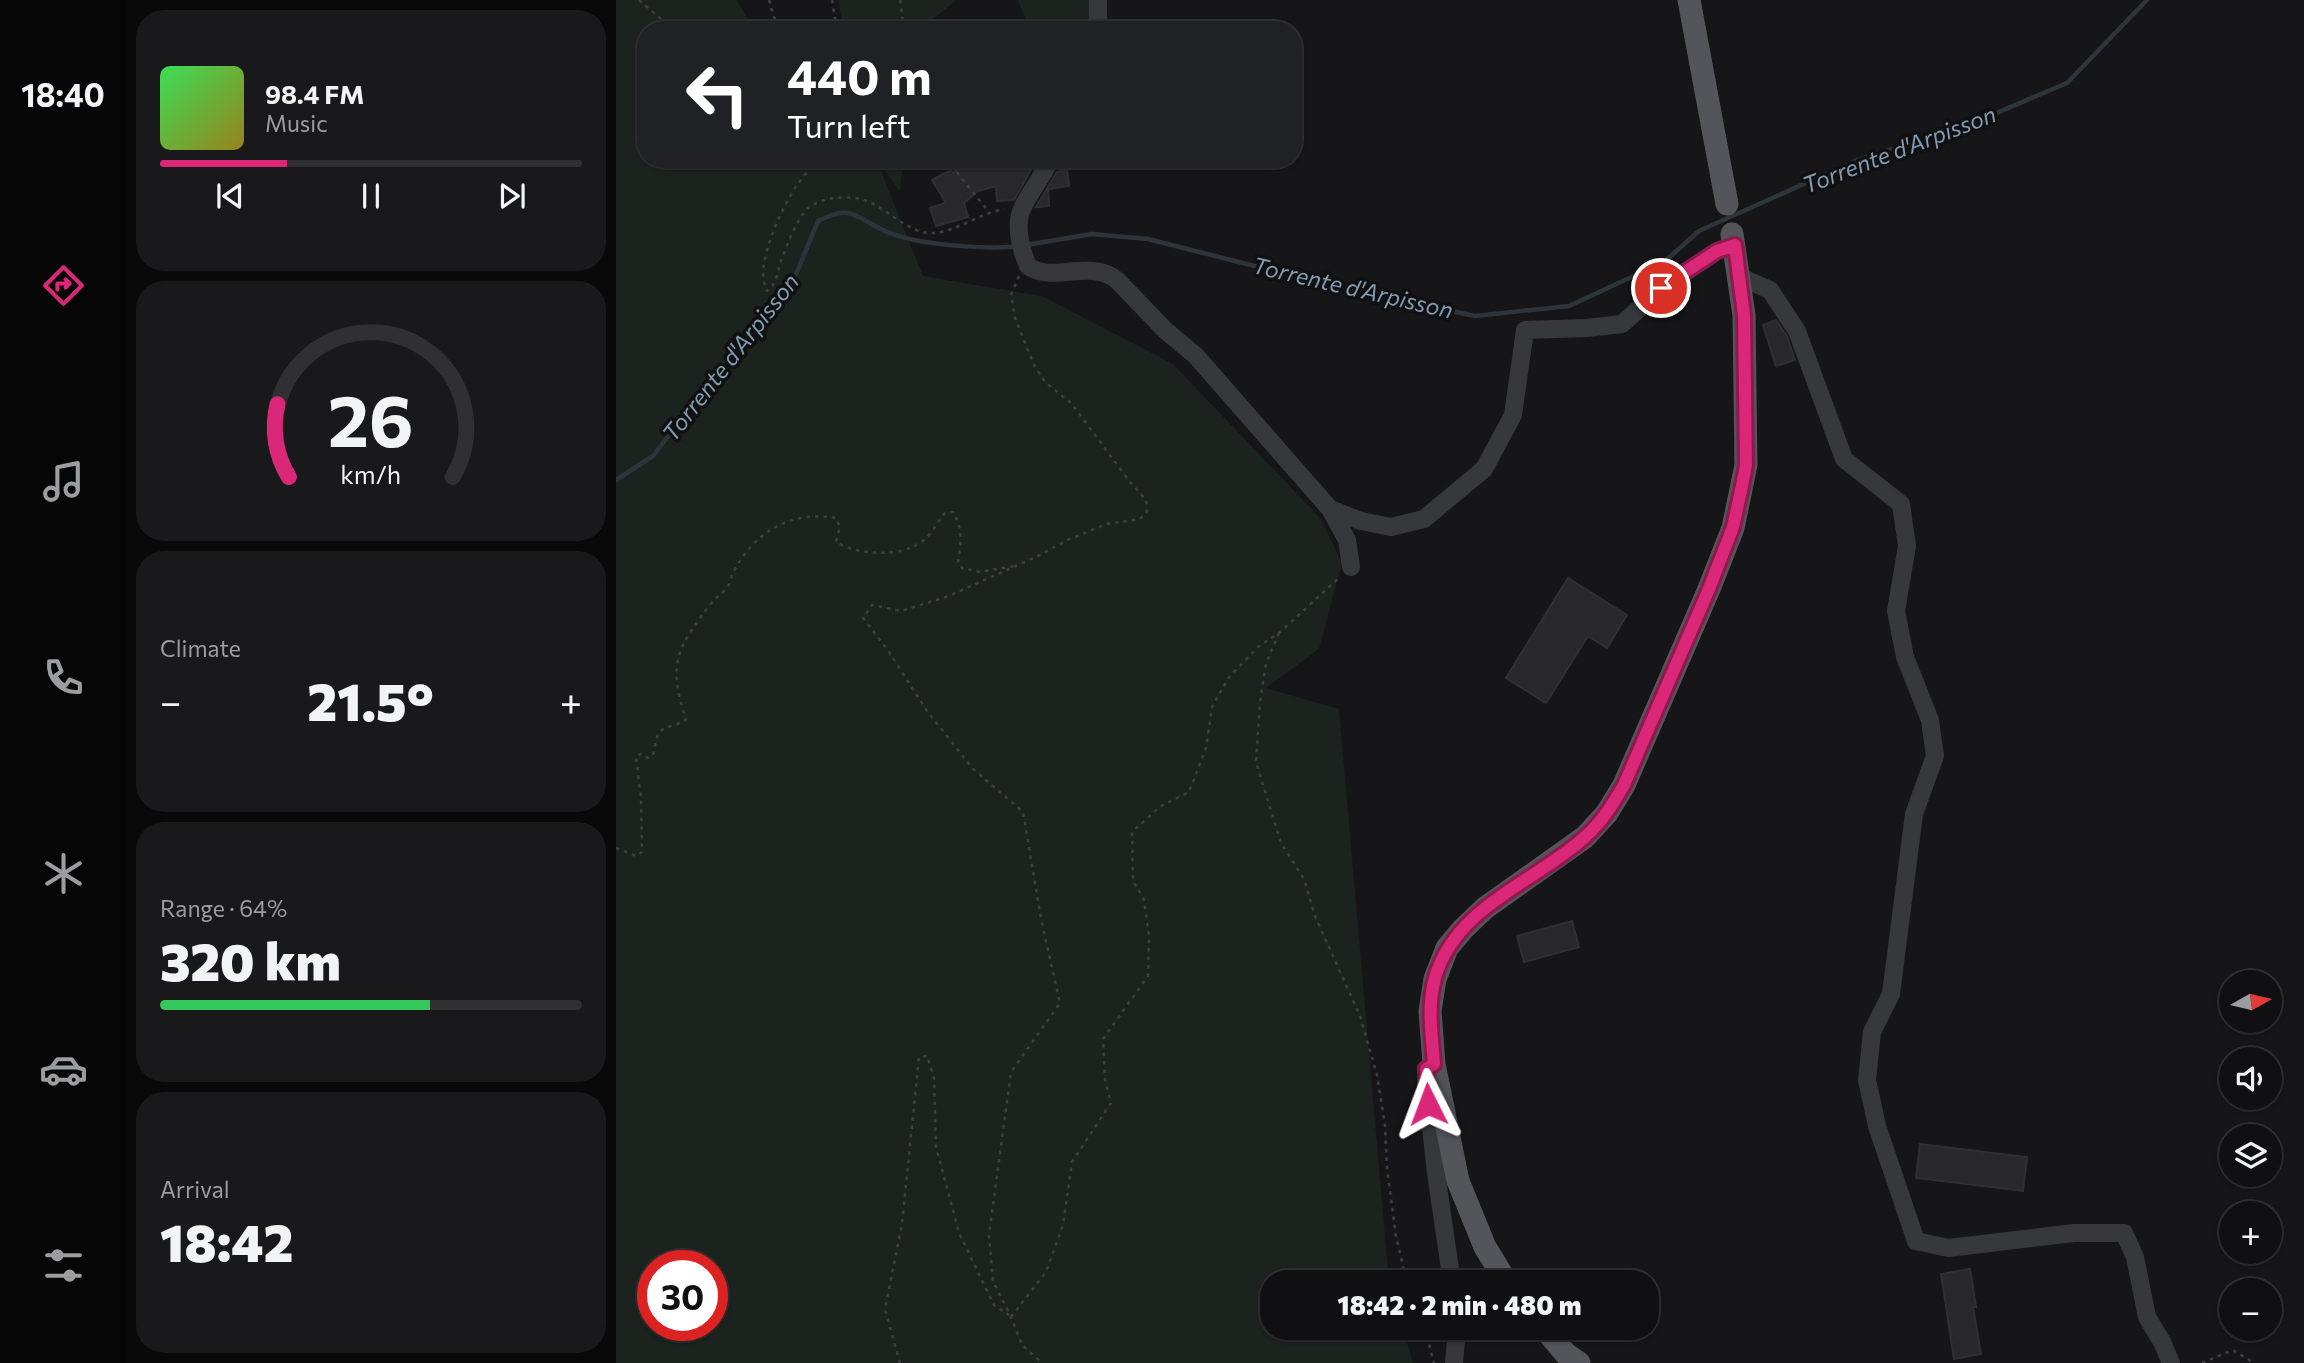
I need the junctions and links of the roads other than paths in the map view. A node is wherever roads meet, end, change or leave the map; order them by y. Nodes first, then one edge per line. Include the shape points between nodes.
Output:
1 (1098, 0) edge
2 (1689, 0) edge
3 (1098, 21) edge
4 (1046, 168) edge
5 (1727, 204) joint
6 (1734, 239) junction
7 (1740, 277) junction
8 (1330, 509) junction
9 (1351, 567) road end
10 (1434, 1064) junction
11 (1450, 1270) edge
12 (1499, 1270) edge
13 (1456, 1340) edge
14 (1554, 1340) edge
15 (1454, 1363) edge
16 (1579, 1363) edge
17 (2171, 1363) edge

1 - 3 street
2 - 5 main road
4 - 8 street via 1021,209 1024,253 1044,272 1086,269 1108,273 1117,280 1196,356
5 - 6 street
6 - 7 main road
6 - 8 street via 1661,288 1622,324 1525,330 1513,415 1484,469 1424,519 1391,527
7 - 10 main road via 1746,465 1733,527 1714,577 1624,785 1607,813 1585,837 1485,908 1447,948 1435,979 1430,1011
7 - 17 street via 1770,290 1797,331 1844,459 1901,504 1906,546 1896,611 1905,657 1930,720 1935,756 1914,814 1891,994 1872,1032 1867,1080 1877,1126 1916,1241 1948,1248 2074,1233 2124,1233 2136,1257 2147,1317
8 - 9 street via 1347,540
10 - 11 street via 1426,1069 1426,1081
10 - 12 main road via 1458,1181
13 - 15 street
14 - 16 main road

